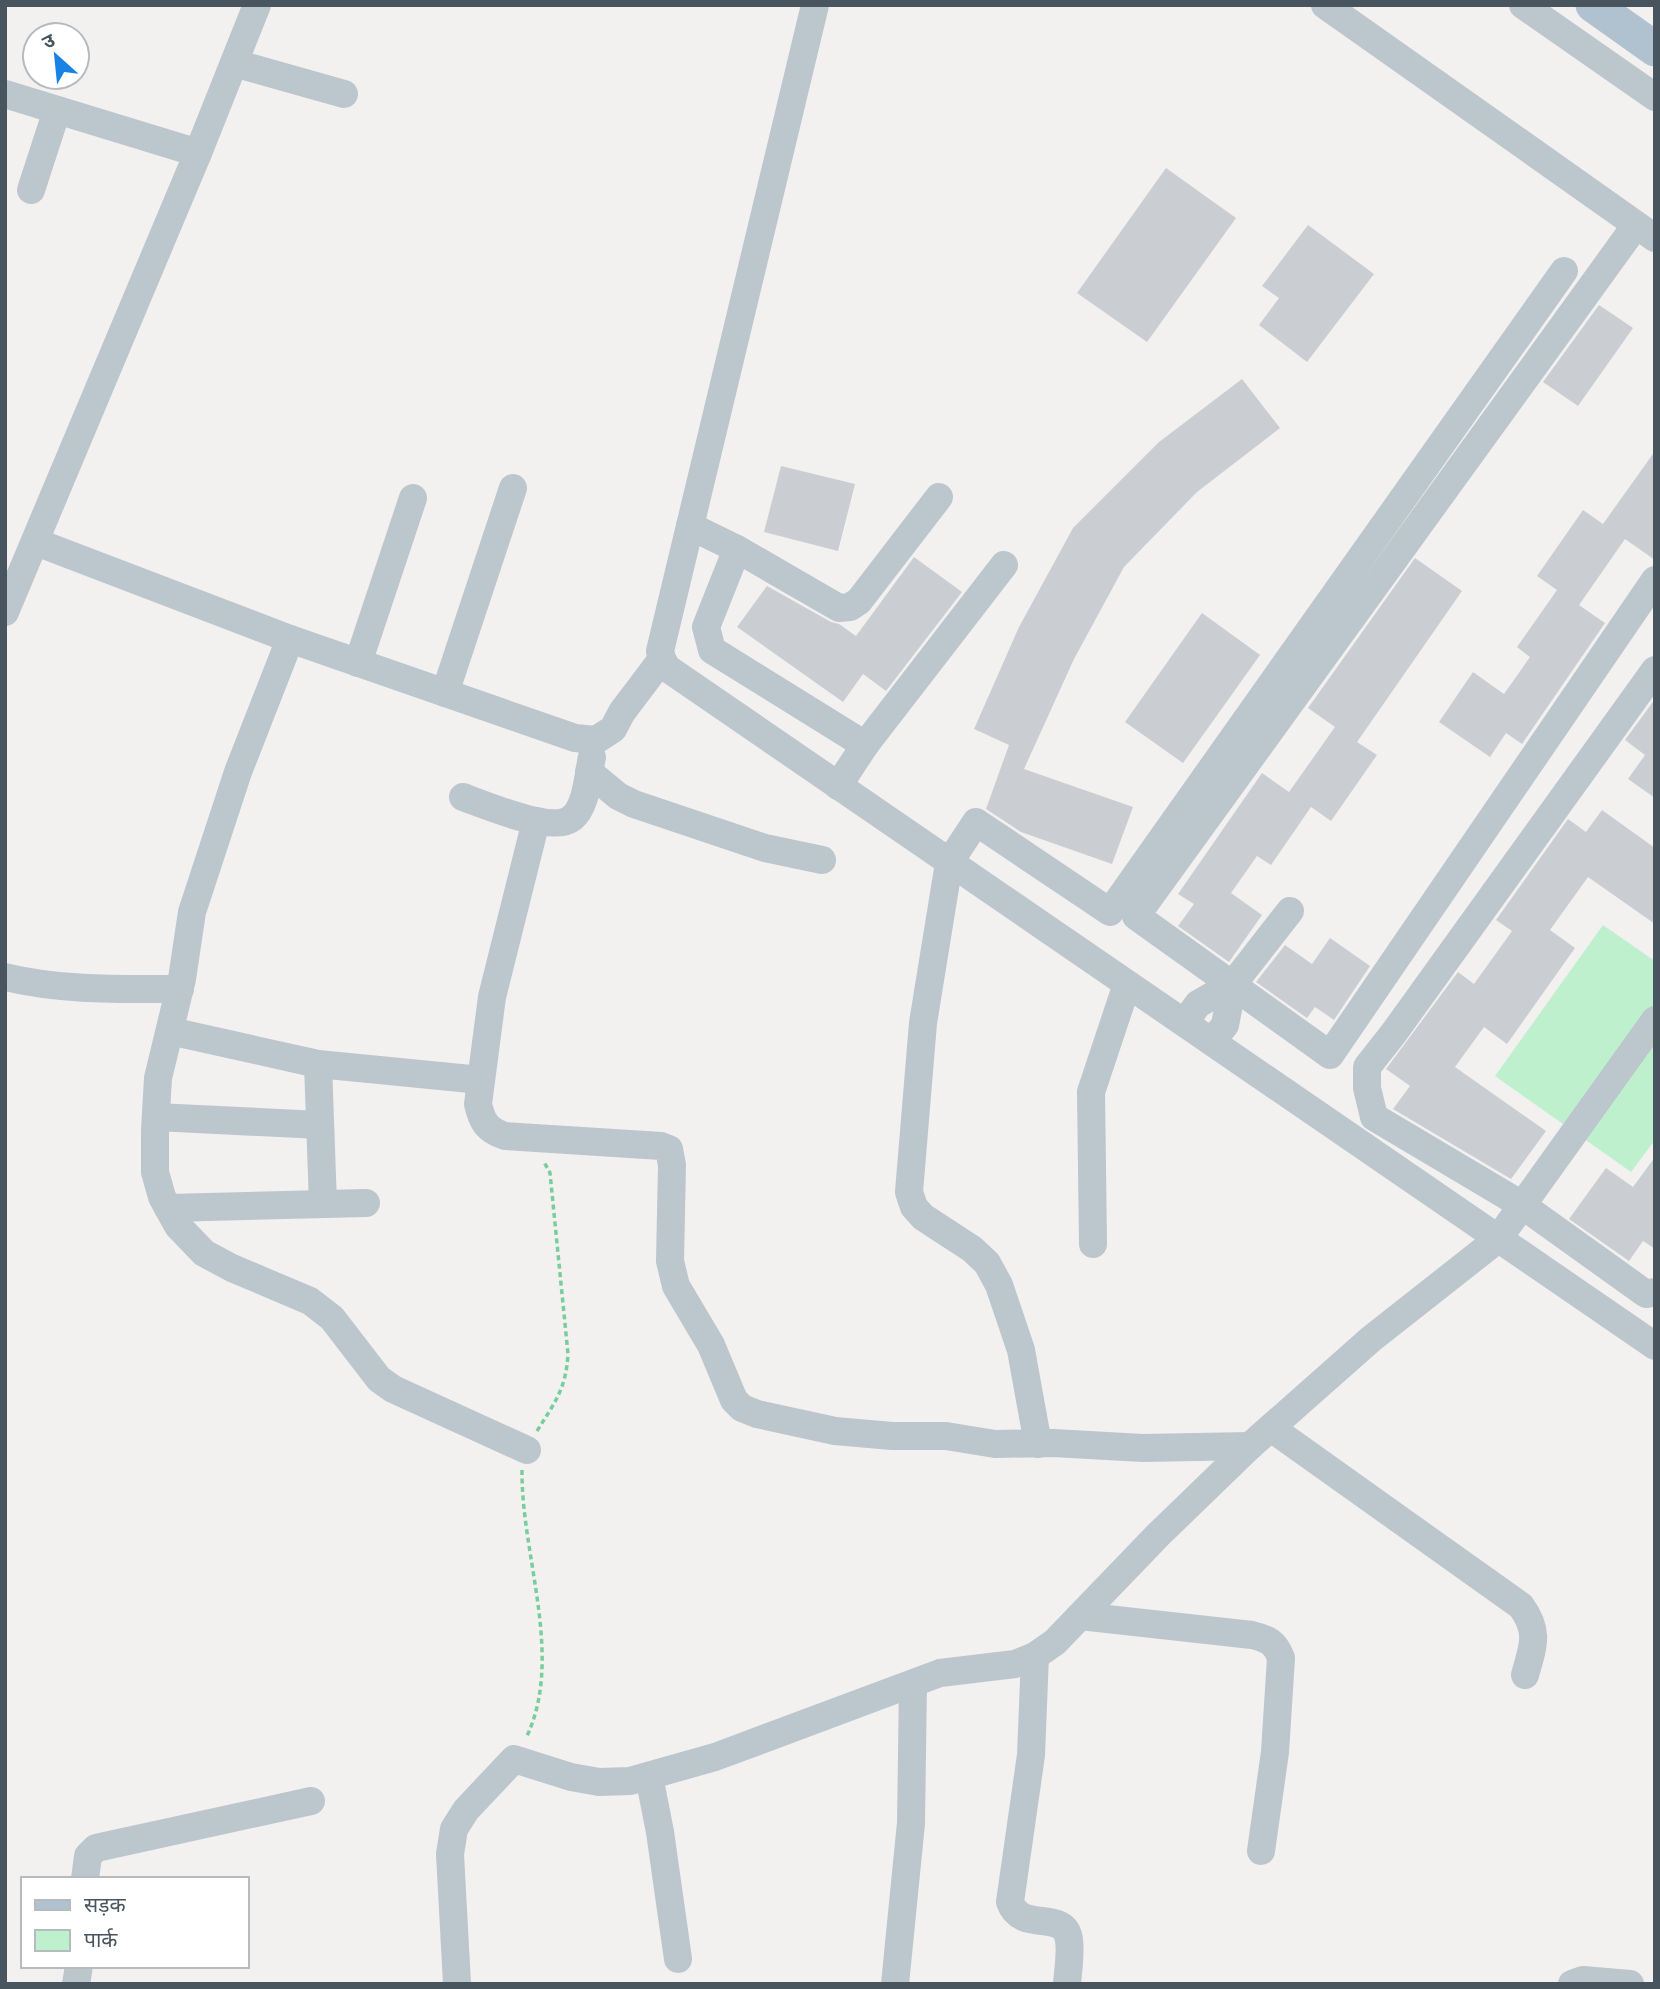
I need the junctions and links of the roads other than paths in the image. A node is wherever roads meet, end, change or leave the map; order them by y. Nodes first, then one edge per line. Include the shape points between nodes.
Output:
1 (257, 5) edge
2 (815, 5) edge
3 (1325, 5) edge
4 (1523, 5) edge
5 (1593, 5) edge
6 (1655, 49) edge
7 (234, 63) junction
8 (5, 94) edge
9 (344, 94) dead end
10 (1655, 97) edge
11 (57, 110) junction
12 (198, 153) junction
13 (31, 190) dead end
14 (1646, 232) edge
15 (1564, 271) dead end
16 (513, 488) dead end
17 (939, 497) dead end
18 (413, 498) dead end
19 (690, 526) junction
20 (36, 542) junction
21 (737, 549) junction
22 (1004, 565) dead end
23 (1655, 580) edge
24 (7, 601) edge
25 (290, 639) junction
26 (662, 659) junction
27 (358, 663) junction
28 (1655, 670) edge
29 (445, 693) junction
30 (596, 740) junction
31 (865, 745) junction
32 (589, 772) junction
33 (838, 786) junction
34 (463, 797) dead end
35 (536, 821) junction
36 (822, 860) dead end
37 (949, 863) junction
38 (1290, 911) dead end
39 (5, 977) edge
40 (1127, 984) junction
41 (1233, 984) junction
42 (180, 989) junction
43 (1655, 1020) edge
44 (1185, 1022) junction
45 (170, 1031) junction
46 (1212, 1041) junction
47 (318, 1064) junction
48 (481, 1080) junction
49 (156, 1117) junction
50 (320, 1125) junction
51 (366, 1203) dead end
52 (323, 1204) junction
53 (1522, 1205) junction
54 (168, 1208) junction
55 (1498, 1239) junction
56 (1093, 1244) dead end
57 (1655, 1292) edge
58 (1655, 1346) edge
59 (1261, 1437) junction
60 (1038, 1444) junction
61 (527, 1450) dead end
62 (1080, 1616) junction
63 (1035, 1656) junction
64 (1525, 1675) dead end
65 (913, 1684) junction
66 (649, 1776) junction
67 (311, 1801) dead end
68 (1261, 1852) dead end
69 (85, 1877) edge
70 (678, 1959) dead end
71 (457, 1984) edge
72 (895, 1984) edge
73 (1067, 1984) edge
74 (1572, 1984) edge
75 (1630, 1984) edge

1 - 7 street
2 - 19 street
3 - 14 street
4 - 10 street
5 - 6 main road
7 - 9 street
7 - 12 street
8 - 11 street
11 - 12 street
11 - 13 street
12 - 20 street
14 - 41 street via 1136,916
15 - 37 street via 1110,912 976,822
16 - 29 street
17 - 21 street via 850,607 839,608
18 - 27 street
19 - 21 street
19 - 26 street via 660,650
20 - 24 street
20 - 25 street
21 - 31 street via 706,627 712,650
22 - 31 street
23 - 41 street via 1330,1055
25 - 27 street
25 - 42 street via 238,772 192,912
26 - 30 street via 613,729
26 - 33 street via 667,668
27 - 29 street
28 - 53 street via 1367,1067 1374,1117
29 - 30 street via 575,738
30 - 32 street
31 - 33 street
32 - 35 street via 573,817 563,823
32 - 36 street via 634,804 765,848
33 - 37 street
34 - 35 street
35 - 48 street via 492,997
37 - 40 street
37 - 60 street via 923,1023 909,1192 918,1212 972,1248 999,1285 1021,1350
38 - 41 street
39 - 42 street via 40,986
40 - 44 street
40 - 56 street via 1091,1093
41 - 44 street via 1198,1004
41 - 46 street via 1225,1025
42 - 45 street
43 - 53 street
44 - 46 street
45 - 47 street
45 - 49 street via 158,1078
46 - 55 street
47 - 48 street
47 - 50 street
48 - 60 street via 478,1104 490,1131 530,1139 669,1149 673,1166 670,1261 676,1286 742,1408 835,1431
49 - 50 street
49 - 54 street via 155,1172
50 - 52 street
51 - 52 street
52 - 54 street
53 - 55 street
53 - 57 street via 1646,1294
54 - 61 street via 204,1253 310,1301 332,1318 379,1379 393,1389
55 - 58 street
55 - 59 street via 1371,1339
59 - 60 street via 1143,1448
59 - 62 street
59 - 64 street via 1521,1606 1534,1631
62 - 63 street
62 - 68 street via 1252,1634 1277,1647 1281,1658 1275,1752
63 - 65 street via 1015,1664 940,1673
63 - 73 street via 1031,1755 1010,1902 1019,1917 1064,1928 1069,1938
65 - 66 street via 715,1757
65 - 72 street via 911,1823
66 - 70 street
66 - 71 street via 599,1782 514,1759 466,1810 454,1829 450,1854
67 - 69 street via 96,1848 88,1856
74 - 75 street via 1583,1980

